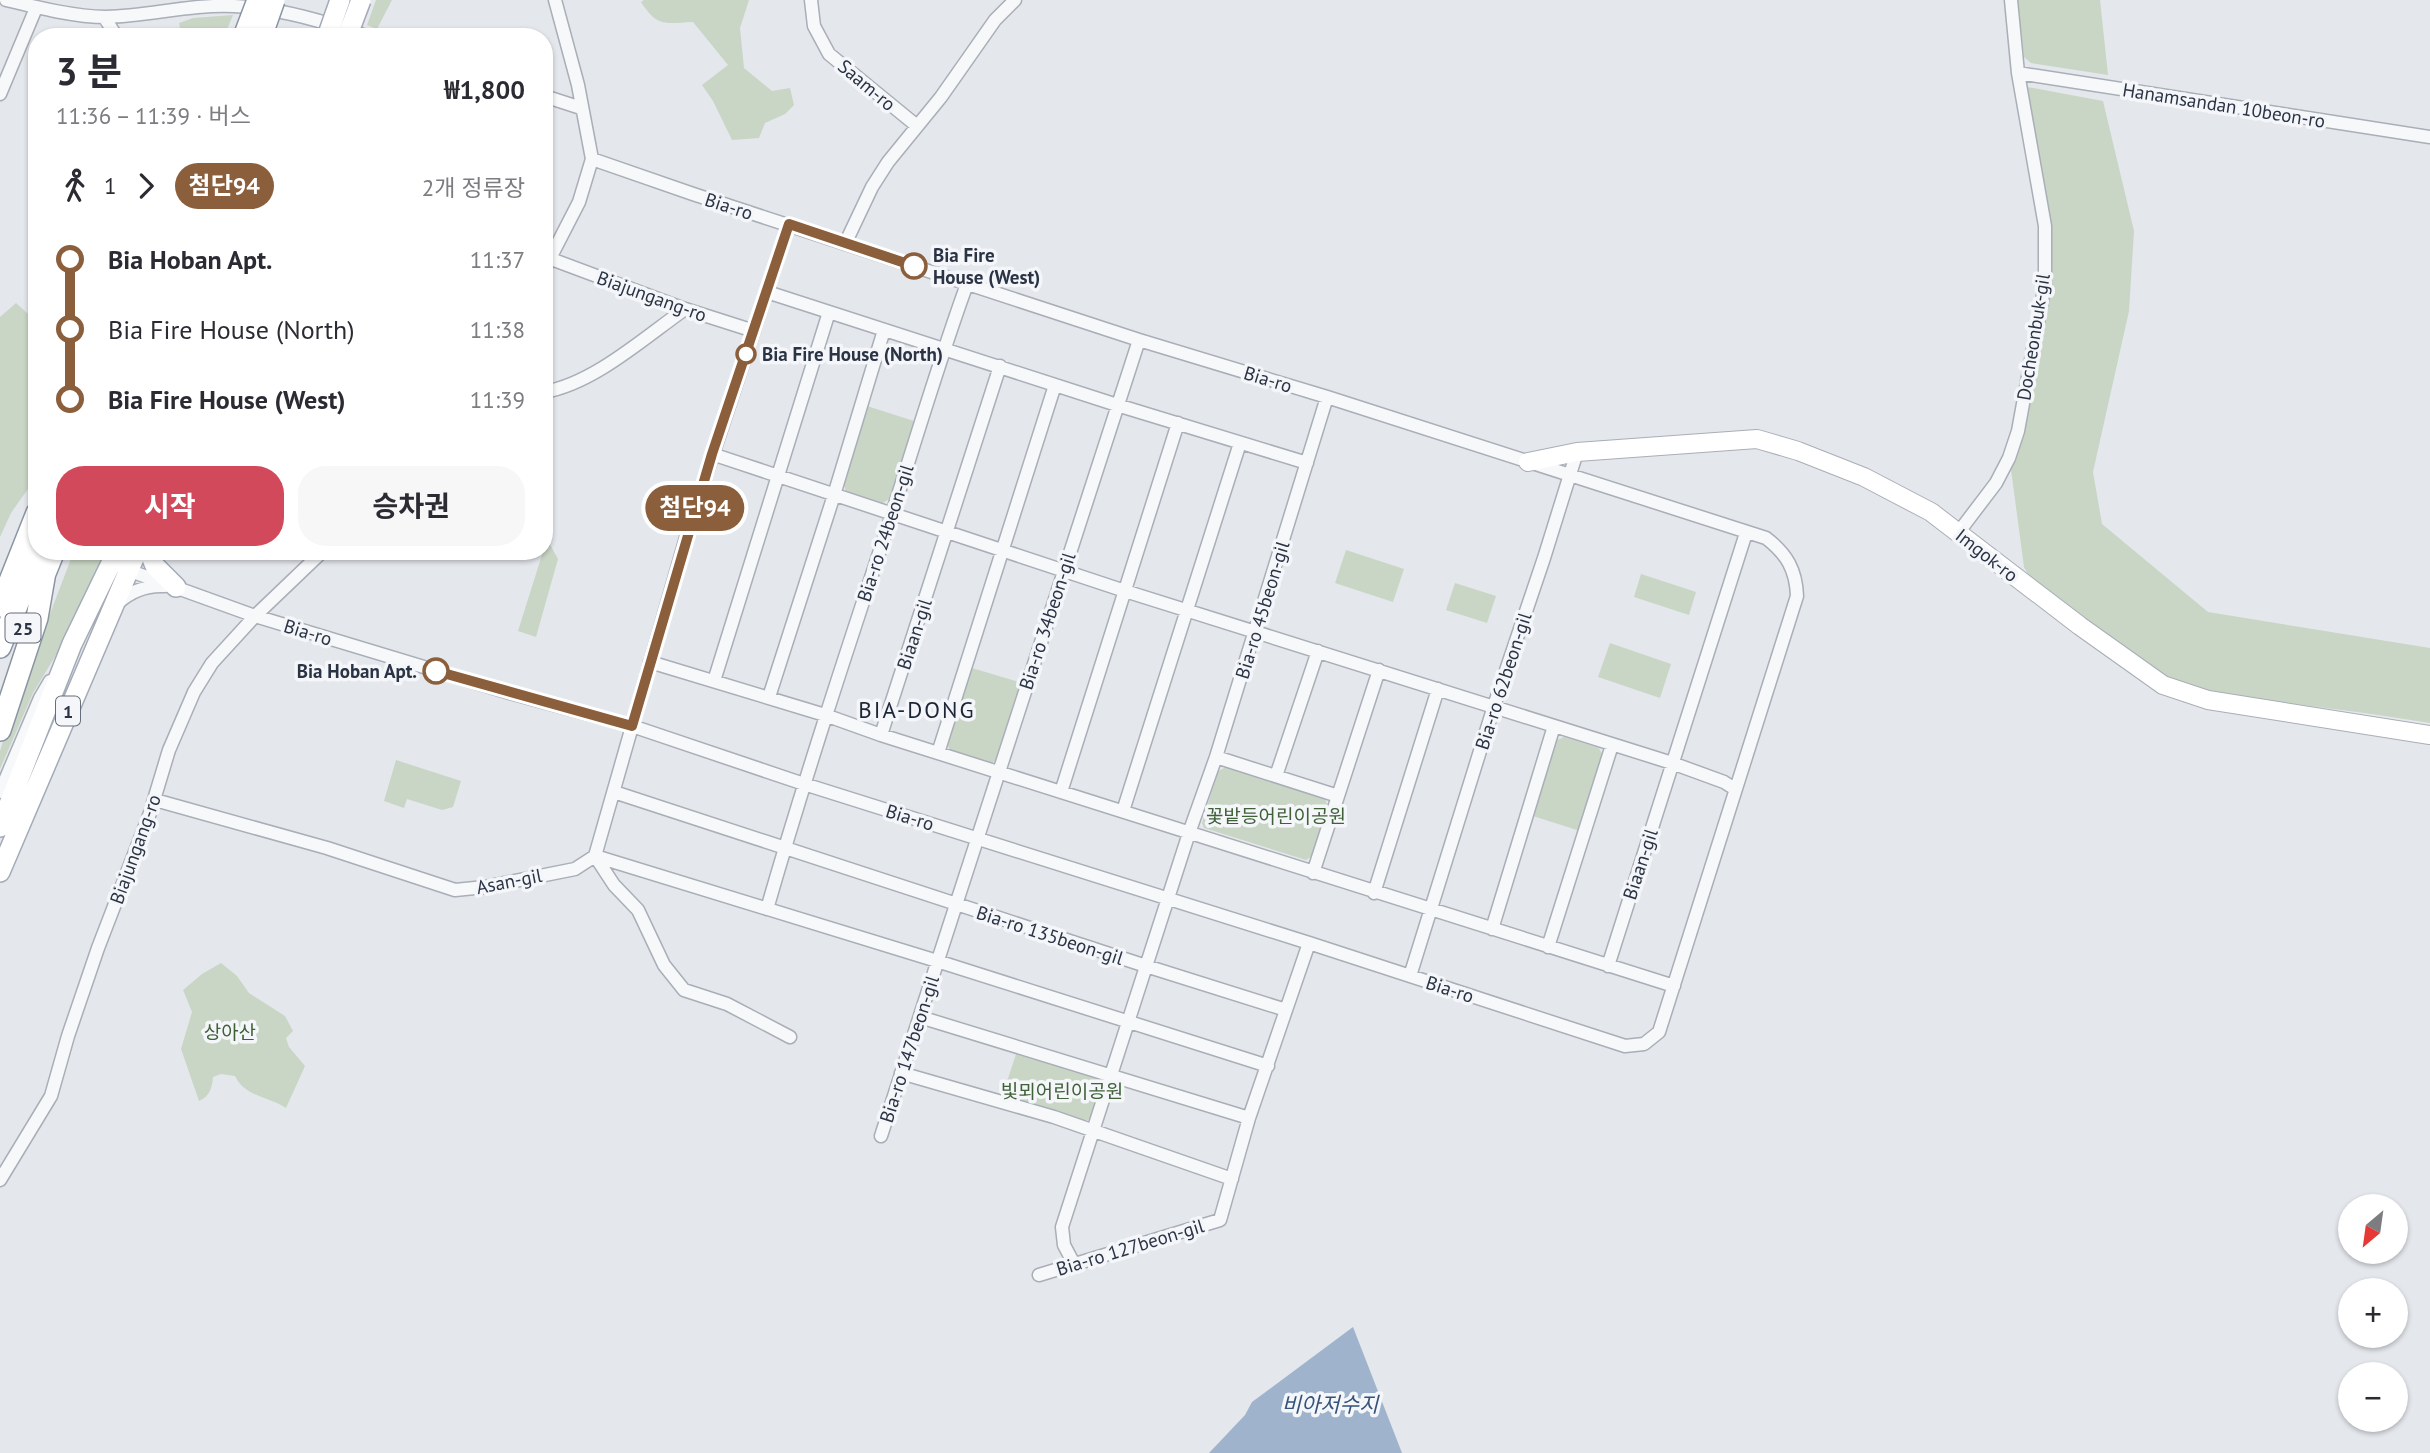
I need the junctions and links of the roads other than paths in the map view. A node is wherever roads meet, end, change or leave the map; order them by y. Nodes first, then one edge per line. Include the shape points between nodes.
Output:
1 (6, 0) edge
2 (258, 0) edge
3 (274, 0) edge
4 (340, 0) edge
5 (361, 0) edge
6 (555, 0) edge
7 (811, 0) edge
8 (1015, 0) edge
9 (2011, 0) edge
10 (209, 3) edge
11 (36, 8) junction
12 (104, 17) junction
13 (111, 28) edge
14 (247, 28) edge
15 (264, 28) edge
16 (330, 28) edge
17 (340, 28) edge
18 (350, 28) edge
19 (2018, 73) junction
20 (0, 94) edge
21 (553, 99) edge
22 (581, 108) junction
23 (917, 126) junction
24 (2430, 137) edge
25 (592, 159) junction
26 (789, 224) junction
27 (845, 244) junction
28 (553, 253) edge
29 (553, 267) edge
30 (967, 284) junction
31 (767, 292) junction
32 (685, 309) junction
33 (829, 312) junction
34 (884, 330) junction
35 (754, 331) junction
36 (1139, 340) junction
37 (943, 349) junction
38 (1000, 366) junction
39 (1055, 385) junction
40 (553, 389) edge
41 (1327, 397) junction
42 (1117, 405) junction
43 (1178, 423) junction
44 (1240, 443) junction
45 (1577, 452) junction
46 (712, 454) junction
47 (1528, 461) junction
48 (1307, 463) junction
49 (1569, 474) junction
50 (778, 478) junction
51 (834, 495) junction
52 (892, 514) junction
53 (947, 532) junction
54 (1746, 533) junction
55 (1958, 533) junction
56 (28, 536) edge
57 (1003, 551) junction
58 (153, 560) edge
59 (314, 560) edge
60 (42, 561) edge
61 (119, 562) edge
62 (1063, 570) junction
63 (176, 587) junction
64 (1125, 591) junction
65 (0, 606) edge
66 (113, 607) junction
67 (1186, 610) junction
68 (255, 616) junction
69 (1256, 631) junction
70 (72, 643) junction
71 (0, 647) edge
72 (1318, 651) junction
73 (650, 662) junction
74 (1379, 670) junction
75 (714, 681) junction
76 (0, 685) edge
77 (1438, 689) junction
78 (769, 697) junction
79 (1494, 706) junction
80 (825, 715) junction
81 (632, 726) junction
82 (1554, 726) junction
83 (0, 730) edge
84 (881, 735) junction
85 (2430, 735) edge
86 (1612, 745) junction
87 (938, 753) junction
88 (1216, 757) junction
89 (1672, 763) junction
90 (999, 772) junction
91 (1276, 776) junction
92 (804, 784) junction
93 (1735, 789) junction
94 (0, 792) edge
95 (614, 792) junction
96 (1061, 792) junction
97 (1338, 796) junction
98 (155, 800) junction
99 (1123, 811) junction
100 (0, 827) edge
101 (1189, 833) junction
102 (977, 838) junction
103 (785, 848) junction
104 (595, 856) junction
105 (0, 872) edge
106 (1313, 873) junction
107 (1374, 892) junction
108 (1168, 899) junction
109 (955, 904) junction
110 (767, 909) junction
111 (1431, 911) junction
112 (1492, 929) junction
113 (1309, 943) junction
114 (1548, 947) junction
115 (937, 961) junction
116 (1146, 966) junction
117 (1608, 966) junction
118 (1409, 976) junction
119 (1674, 986) junction
120 (1286, 1010) junction
121 (920, 1017) junction
122 (1128, 1020) junction
123 (790, 1037) dead end
124 (1268, 1066) junction
125 (901, 1073) junction
126 (1111, 1076) junction
127 (1249, 1118) junction
128 (1094, 1131) junction
129 (881, 1136) dead end
130 (1232, 1179) junction
131 (0, 1180) edge
132 (1074, 1264) junction
133 (1038, 1275) dead end

1 - 11 street
2 - 14 highway, bridge
3 - 15 highway, bridge
4 - 16 main road, bridge
5 - 18 main road, bridge
6 - 22 street, Biajungang-ro
7 - 23 street, Saam-ro via 814,26 830,54
8 - 23 street via 995,20
9 - 19 street, Docheonbuk-gil
10 - 12 street
10 - 17 street via 265,8
11 - 12 street
11 - 20 street
12 - 13 street
19 - 24 street, Hanamsandan 10beon-ro
19 - 55 street, Docheonbuk-gil via 2045,226 2045,284 2009,458
21 - 22 street
22 - 25 street, Biajungang-ro
23 - 27 street via 872,187
25 - 26 street, Bia-ro
25 - 28 street, Biajungang-ro via 579,202
26 - 27 street, Bia-ro
26 - 31 street
27 - 30 street, Bia-ro
29 - 32 street, Biajungang-ro
30 - 36 street, Bia-ro
30 - 37 street, Bia-ro 24beon-gil
31 - 33 street
31 - 35 street
32 - 35 street, Biajungang-ro
32 - 40 street via 586,379
33 - 34 street
33 - 50 street
34 - 37 street
34 - 51 street
35 - 46 street
36 - 41 street, Bia-ro
36 - 42 street, Bia-ro 34beon-gil
37 - 38 street
37 - 52 street, Bia-ro 24beon-gil
38 - 39 street
38 - 53 street, Biaan-gil
39 - 42 street
39 - 57 street
41 - 47 street, Bia-ro
41 - 48 street, Bia-ro 45beon-gil
42 - 43 street
42 - 62 street, Bia-ro 34beon-gil
43 - 44 street
43 - 64 street
44 - 48 street
44 - 67 street
45 - 47 main road, Imgok-ro
45 - 49 street, Bia-ro 62beon-gil
45 - 55 main road, Imgok-ro via 1757,439 1864,477 1931,512
46 - 50 street
46 - 73 street
47 - 49 street, Bia-ro
48 - 69 street, Bia-ro 45beon-gil
49 - 54 street, Bia-ro
49 - 79 street, Bia-ro 62beon-gil
50 - 51 street
50 - 75 street
51 - 52 street
51 - 78 street
52 - 53 street
52 - 80 street, Bia-ro 24beon-gil
53 - 57 street
53 - 84 street, Biaan-gil
54 - 89 street
54 - 93 street, Bia-ro via 1766,538 1780,549 1793,571 1797,596
55 - 85 main road, Imgok-ro via 2163,685 2208,700
56 - 65 highway
57 - 62 street
57 - 87 street
58 - 63 main road
59 - 68 street, Biajungang-ro
60 - 71 highway, 25
60 - 76 highway, 25
60 - 83 highway via 37,618
61 - 63 street, Bia-ro
61 - 66 main road, 1
61 - 70 main road, 1
62 - 64 street
62 - 90 street, Bia-ro 34beon-gil
63 - 66 street via 146,587
63 - 68 street, Bia-ro
64 - 67 street
64 - 96 street
66 - 105 main road, 1
67 - 69 street
67 - 99 street
68 - 81 street, Bia-ro
68 - 98 street, Biajungang-ro via 212,663 194,692 169,750
69 - 72 street
69 - 88 street, Bia-ro 45beon-gil
70 - 94 street via 40,698
70 - 100 main road, 1
72 - 74 street
72 - 91 street
73 - 75 street
73 - 81 street
74 - 77 street
74 - 97 street
75 - 78 street
77 - 79 street
77 - 107 street
78 - 80 street
79 - 82 street
79 - 111 street, Bia-ro 62beon-gil
80 - 84 street
80 - 92 street, Bia-ro 24beon-gil
81 - 92 street, Bia-ro
81 - 95 street
82 - 86 street
82 - 112 street
84 - 87 street
86 - 89 street
86 - 114 street
87 - 90 street
88 - 91 street
88 - 101 street, Bia-ro 45beon-gil
89 - 93 street
89 - 117 street, Biaan-gil
90 - 96 street
90 - 102 street, Bia-ro 34beon-gil
91 - 97 street
92 - 102 street, Bia-ro
92 - 103 street
93 - 119 street, Bia-ro
95 - 103 street
95 - 104 street
96 - 99 street
97 - 106 street
98 - 104 street, Asan-gil via 327,848 454,890 575,869
98 - 131 street, Biajungang-ro via 98,948 51,1096
99 - 101 street
101 - 106 street
101 - 108 street, Bia-ro 45beon-gil
102 - 108 street, Bia-ro
102 - 109 street, Bia-ro 147beon-gil
103 - 109 street
103 - 110 street
104 - 110 street, Bia-ro 147beon-gil
104 - 123 street via 638,910 664,965 684,990 727,1004
106 - 107 street
107 - 111 street
108 - 113 street, Bia-ro
108 - 116 street, Bia-ro 135beon-gil
109 - 115 street, Bia-ro 147beon-gil
109 - 116 street, Bia-ro 135beon-gil
110 - 115 street, Bia-ro 147beon-gil
111 - 112 street
111 - 118 street, Bia-ro 62beon-gil
112 - 114 street
113 - 118 street, Bia-ro
113 - 120 street, Bia-ro 127beon-gil
114 - 117 street
115 - 121 street, Bia-ro 147beon-gil
115 - 122 street
116 - 120 street
116 - 122 street, Bia-ro 135beon-gil
117 - 119 street
118 - 119 street, Bia-ro via 1625,1046 1653,1039 1659,1032
120 - 124 street, Bia-ro 127beon-gil
121 - 125 street, Bia-ro 147beon-gil
121 - 126 street
122 - 124 street
122 - 126 street, Bia-ro 135beon-gil
124 - 127 street, Bia-ro 127beon-gil
125 - 128 street
125 - 129 street, Bia-ro 147beon-gil
126 - 127 street
126 - 128 street, Bia-ro 135beon-gil
127 - 130 street, Bia-ro 127beon-gil
128 - 130 street
128 - 132 street, Bia-ro 135beon-gil via 1062,1227 1064,1245
130 - 132 street, Bia-ro 127beon-gil via 1220,1220
132 - 133 street, Bia-ro 127beon-gil

